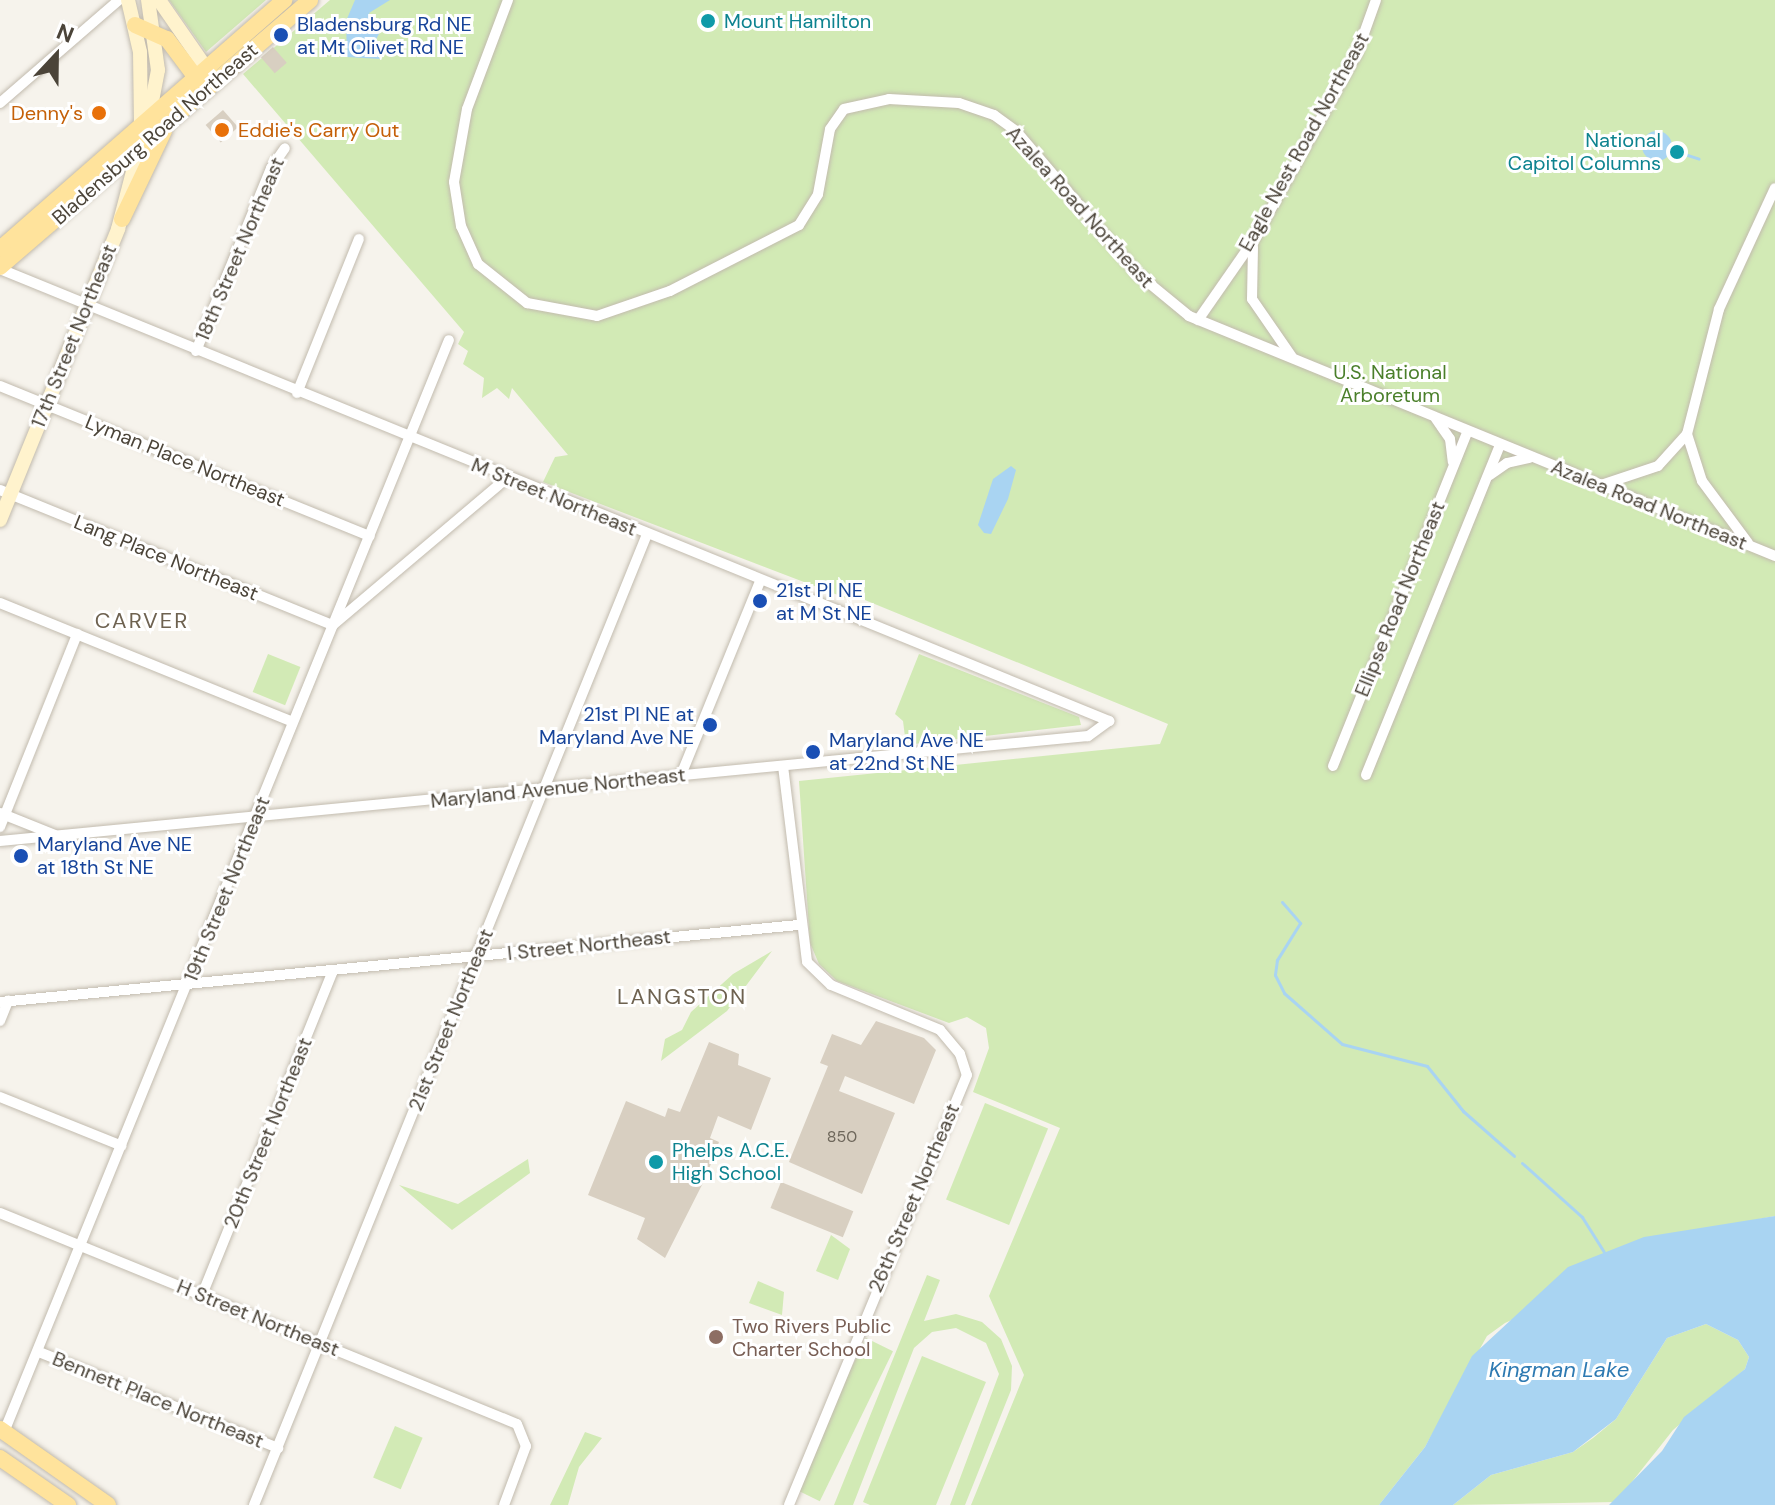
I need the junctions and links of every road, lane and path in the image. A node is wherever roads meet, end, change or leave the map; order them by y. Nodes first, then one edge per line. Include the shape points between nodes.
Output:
1 (119, 0) edge
2 (128, 0) edge
3 (148, 0) edge
4 (159, 0) edge
5 (284, 0) edge
6 (310, 0) edge
7 (508, 0) edge
8 (1376, 0) edge
9 (135, 25) junction
10 (155, 32) junction
11 (200, 72) junction
12 (211, 86) junction
13 (0, 103) edge
14 (146, 119) junction
15 (166, 126) junction
16 (285, 148) dead end
17 (139, 150) junction
18 (1775, 188) edge
19 (1770, 212) edge
20 (122, 219) junction
21 (1255, 238) junction
22 (359, 239) dead end
23 (0, 249) edge
24 (0, 268) edge
25 (86, 307) junction
26 (1198, 320) junction
27 (449, 340) dead end
28 (196, 351) junction
29 (1300, 364) junction
30 (0, 386) edge
31 (297, 393) junction
32 (47, 405) junction
33 (1435, 418) junction
34 (1468, 431) junction
35 (1687, 434) junction
36 (409, 439) junction
37 (1500, 445) junction
38 (1534, 458) junction
39 (1453, 469) junction
40 (507, 478) junction
41 (1484, 483) junction
42 (1601, 485) junction
43 (5, 492) edge
44 (0, 520) edge
45 (647, 534) junction
46 (370, 536) junction
47 (1750, 546) junction
48 (1775, 556) edge
49 (760, 581) junction
50 (0, 603) edge
51 (333, 625) junction
52 (77, 634) junction
53 (1109, 721) joint
54 (293, 722) junction
55 (783, 766) junction
56 (1333, 766) dead end
57 (681, 775) junction
58 (1366, 775) dead end
59 (544, 789) junction
60 (2, 814) edge
61 (255, 817) junction
62 (0, 827) edge
63 (57, 835) junction
64 (0, 841) edge
65 (798, 925) junction
66 (476, 956) junction
67 (333, 970) junction
68 (188, 984) junction
69 (4, 1002) edge
70 (0, 1021) edge
71 (0, 1097) edge
72 (122, 1146) junction
73 (0, 1213) edge
74 (82, 1246) junction
75 (202, 1295) junction
76 (320, 1343) junction
77 (39, 1352) junction
78 (1, 1432) edge
79 (278, 1448) junction
80 (0, 1458) edge
81 (85, 1489) junction
82 (68, 1505) edge
83 (75, 1505) edge
84 (108, 1505) edge
85 (254, 1505) edge
86 (504, 1505) edge
87 (789, 1505) edge

1 - 13 street
2 - 9 main road
3 - 10 main road, 17th Street Northeast
4 - 11 main road
5 - 11 main road, Bladensburg Road Northeast
6 - 12 main road, Bladensburg Road Northeast
7 - 26 street, Azalea Road Northeast via 475,81 453,176 461,226 478,264 527,303 581,316 621,311 780,238 813,205 839,114 869,100 921,99 968,105 1009,125 1150,286
8 - 21 street, Eagle Nest Road Northeast via 1357,53
9 - 10 main road
9 - 14 main road
10 - 11 main road
10 - 14 main road, 17th Street Northeast via 158,70
11 - 12 main road
11 - 14 main road, Bladensburg Road Northeast
12 - 15 main road, Bladensburg Road Northeast
14 - 17 main road, 17th Street Northeast
14 - 23 main road, Bladensburg Road Northeast
15 - 17 main road, Bladensburg Road Northeast
15 - 20 main road
16 - 28 street, 18th Street Northeast via 271,168
17 - 20 main road, 17th Street Northeast
17 - 24 main road, Bladensburg Road Northeast
18 - 19 street
19 - 35 street via 1719,309
20 - 25 main road, 17th Street Northeast
21 - 26 street, Eagle Nest Road Northeast
21 - 29 street, Azalea Road Northeast via 1249,273 1252,299 1275,341
22 - 31 street
24 - 25 street, M Street Northeast
25 - 28 street, M Street Northeast
25 - 32 main road, 17th Street Northeast
26 - 29 street, Azalea Road Northeast
27 - 36 street, 19th Street Northeast
28 - 31 street, M Street Northeast
29 - 33 street, Azalea Road Northeast
30 - 32 street, Lyman Place Northeast
31 - 36 street, M Street Northeast
32 - 43 main road, 17th Street Northeast
32 - 46 street, Lyman Place Northeast
33 - 34 street, Azalea Road Northeast
33 - 39 street via 1450,439
34 - 37 street, Azalea Road Northeast
34 - 39 street, Ellipse Road Northeast
35 - 42 street via 1658,466
35 - 47 street via 1702,481
36 - 40 street, M Street Northeast
36 - 46 street, 19th Street Northeast
37 - 38 street, Azalea Road Northeast
37 - 41 street
38 - 41 street via 1507,463
38 - 42 street, Azalea Road Northeast
39 - 56 street, Ellipse Road Northeast
40 - 45 street, M Street Northeast
40 - 51 street
41 - 58 street
42 - 47 street, Azalea Road Northeast
43 - 44 main road, 17th Street Northeast
43 - 51 street, Lang Place Northeast
45 - 49 street, M Street Northeast
45 - 59 street, 21st Street Northeast
46 - 51 street, 19th Street Northeast
47 - 48 street, Azalea Road Northeast
49 - 53 street, M Street Northeast
49 - 57 street
50 - 52 street
51 - 54 street, 19th Street Northeast
52 - 54 street
52 - 60 street
53 - 55 street, Maryland Avenue Northeast via 1101,732 1088,736
54 - 61 street, 19th Street Northeast
55 - 57 street, Maryland Avenue Northeast
55 - 65 street
57 - 59 street, Maryland Avenue Northeast
59 - 61 street, Maryland Avenue Northeast
59 - 66 street, 21st Street Northeast
60 - 62 street
60 - 63 street
61 - 63 street, Maryland Avenue Northeast
61 - 68 street, 19th Street Northeast
63 - 64 street, Maryland Avenue Northeast
65 - 66 street, I Street Northeast
65 - 87 street, 26th Street Northeast via 805,957 822,979 940,1030 960,1054 967,1075
66 - 67 street, I Street Northeast
66 - 76 street, 21st Street Northeast
67 - 68 street, I Street Northeast
67 - 75 street, 20th Street Northeast
68 - 69 street, I Street Northeast
68 - 72 street, 19th Street Northeast
69 - 70 street
71 - 72 street
72 - 74 street, 19th Street Northeast
73 - 74 street, H Street Northeast
74 - 75 street, H Street Northeast
74 - 77 street, 19th Street Northeast
75 - 76 street, H Street Northeast
76 - 79 street, 21st Street Northeast
76 - 86 street, H Street Northeast via 517,1424 526,1446
77 - 78 street, 19th Street Northeast
77 - 79 street, Bennett Place Northeast
78 - 81 main road
79 - 85 street, 21st Street Northeast
80 - 82 main road
81 - 83 street
81 - 84 main road

